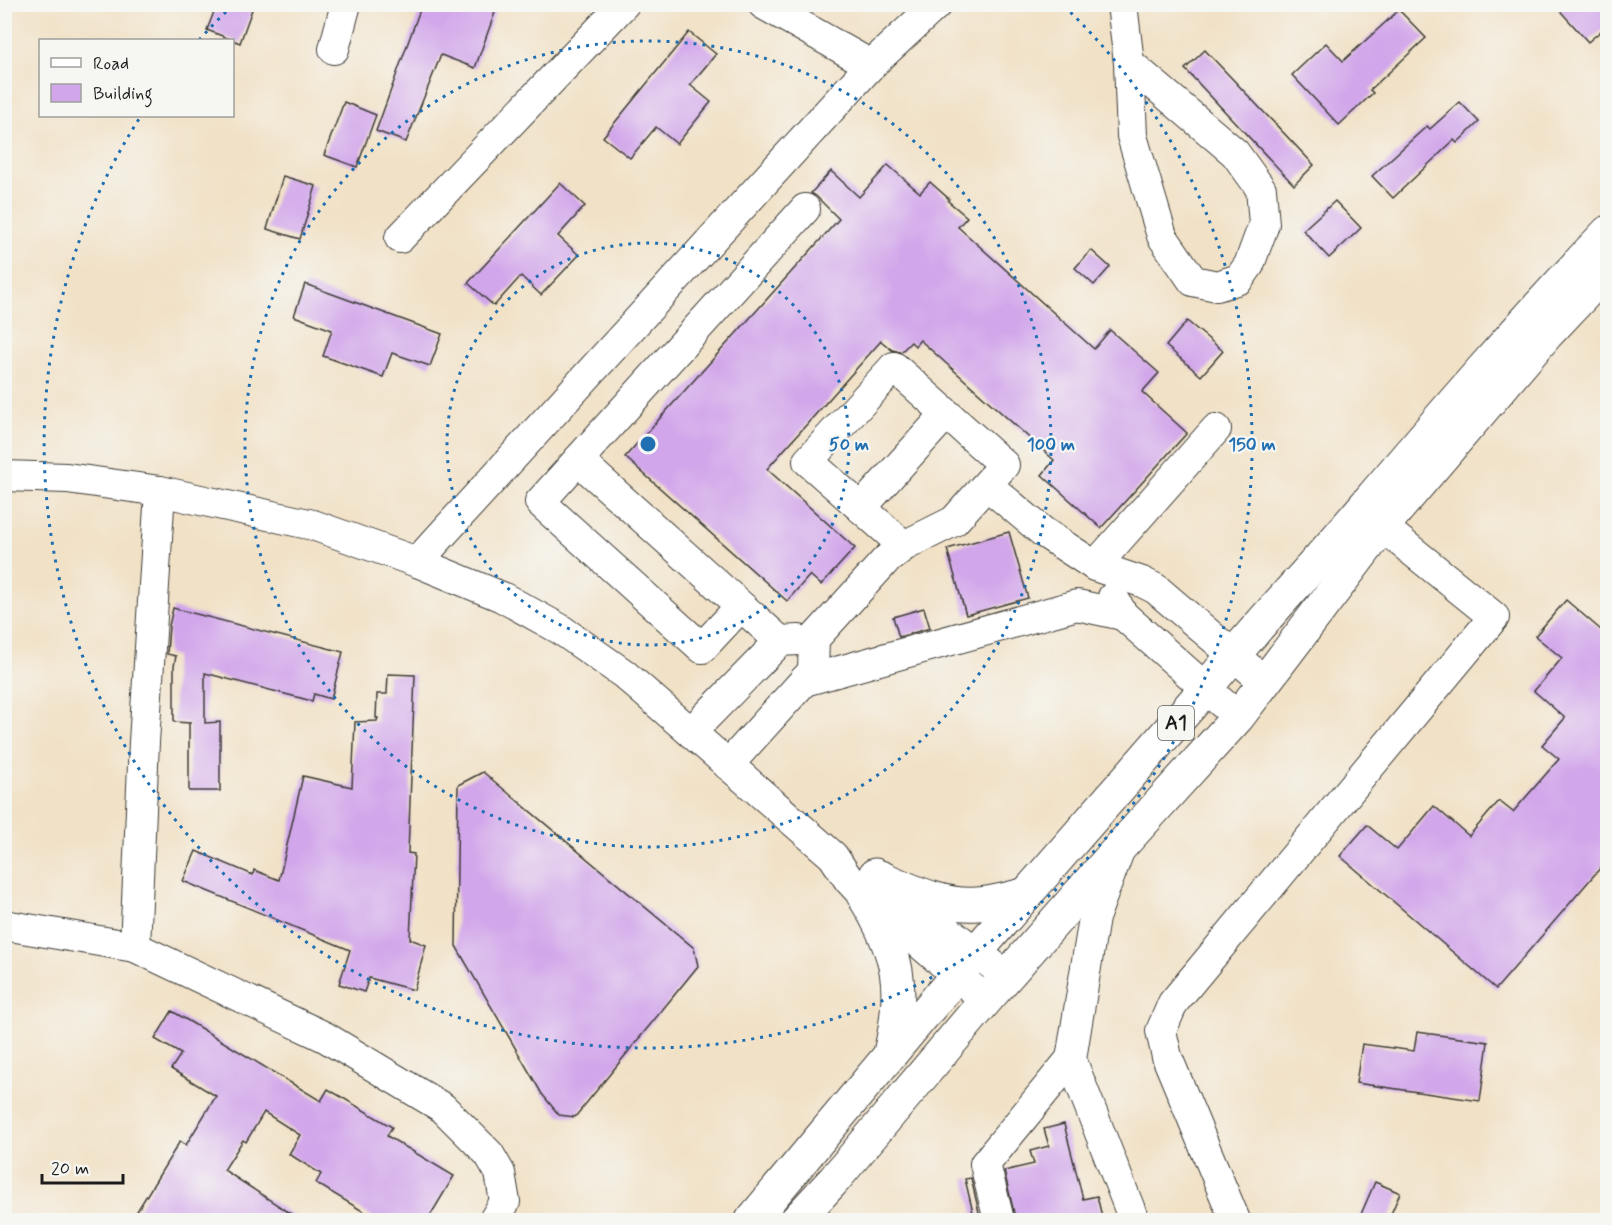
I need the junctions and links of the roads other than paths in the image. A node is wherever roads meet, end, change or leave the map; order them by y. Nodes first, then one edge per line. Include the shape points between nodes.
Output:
1 (346, 4) edge
2 (624, 4) edge
3 (763, 4) edge
4 (938, 4) edge
5 (1122, 4) edge
6 (334, 49) dead end
7 (1129, 63) junction
8 (871, 65) junction
9 (804, 209) dead end
10 (1608, 232) edge
11 (400, 238) dead end
12 (1608, 269) edge
13 (946, 414) junction
14 (1216, 429) dead end
15 (578, 460) junction
16 (4, 476) edge
17 (987, 485) junction
18 (160, 491) junction
19 (861, 508) junction
20 (1372, 518) junction
21 (904, 546) junction
22 (417, 562) junction
23 (1095, 566) junction
24 (741, 606) junction
25 (1123, 615) junction
26 (814, 639) junction
27 (780, 641) junction
28 (1234, 654) junction
29 (804, 681) junction
30 (1265, 682) junction
31 (1206, 688) junction
32 (1238, 717) junction
33 (691, 732) junction
34 (728, 765) junction
35 (1121, 846) junction
36 (869, 885) junction
37 (1027, 894) junction
38 (4, 925) edge
39 (135, 947) junction
40 (967, 963) junction
41 (997, 988) junction
42 (890, 1055) junction
43 (1071, 1059) junction
44 (834, 1180) junction
45 (494, 1221) edge
46 (752, 1221) edge
47 (797, 1221) edge
48 (814, 1221) edge
49 (999, 1221) edge
50 (1134, 1221) edge
51 (1235, 1221) edge

1 - 6 street
2 - 11 street
3 - 8 street
4 - 8 street
5 - 7 street
7 - 7 street via 1235,153 1261,189 1264,224 1249,265 1239,279 1216,286 1193,281 1162,236 1132,136
8 - 22 street
9 - 15 street
10 - 20 highway, A1 via 1425,433
12 - 20 highway, A1
13 - 17 street via 1004,465
13 - 19 street
13 - 19 street via 894,367 808,461
14 - 23 street
15 - 24 street
15 - 24 street via 540,502 702,648
16 - 18 street via 67,477
17 - 21 street via 954,521
17 - 23 street via 1043,532
18 - 22 street via 313,525
18 - 39 street
19 - 21 street
20 - 28 highway, A1
20 - 30 highway, A1
20 - 51 street via 1494,617 1173,1003 1161,1030 1167,1057
21 - 26 street via 886,560
22 - 33 street via 502,597 560,629 624,674
23 - 25 street
23 - 28 street via 1156,589
24 - 27 street
25 - 29 street via 1077,605
25 - 31 street
26 - 27 street
26 - 29 street via 813,671
27 - 33 street
28 - 30 street
28 - 31 highway, A1
29 - 34 street
30 - 32 highway, A1
31 - 32 street
31 - 37 highway, A1
32 - 35 highway, A1
33 - 34 street
34 - 36 street via 833,856 849,880
35 - 41 highway, A1
35 - 43 street via 1094,918
36 - 37 highway via 975,905
36 - 40 street
36 - 42 highway via 897,978 896,1030
37 - 40 highway, A1
38 - 39 street
39 - 45 street via 325,1037 443,1108 489,1154 500,1173 505,1202
40 - 41 street
40 - 42 highway, A1
41 - 44 highway, A1
42 - 46 highway, A1
43 - 49 street via 985,1164
43 - 50 street
44 - 47 highway, A1
44 - 48 highway

